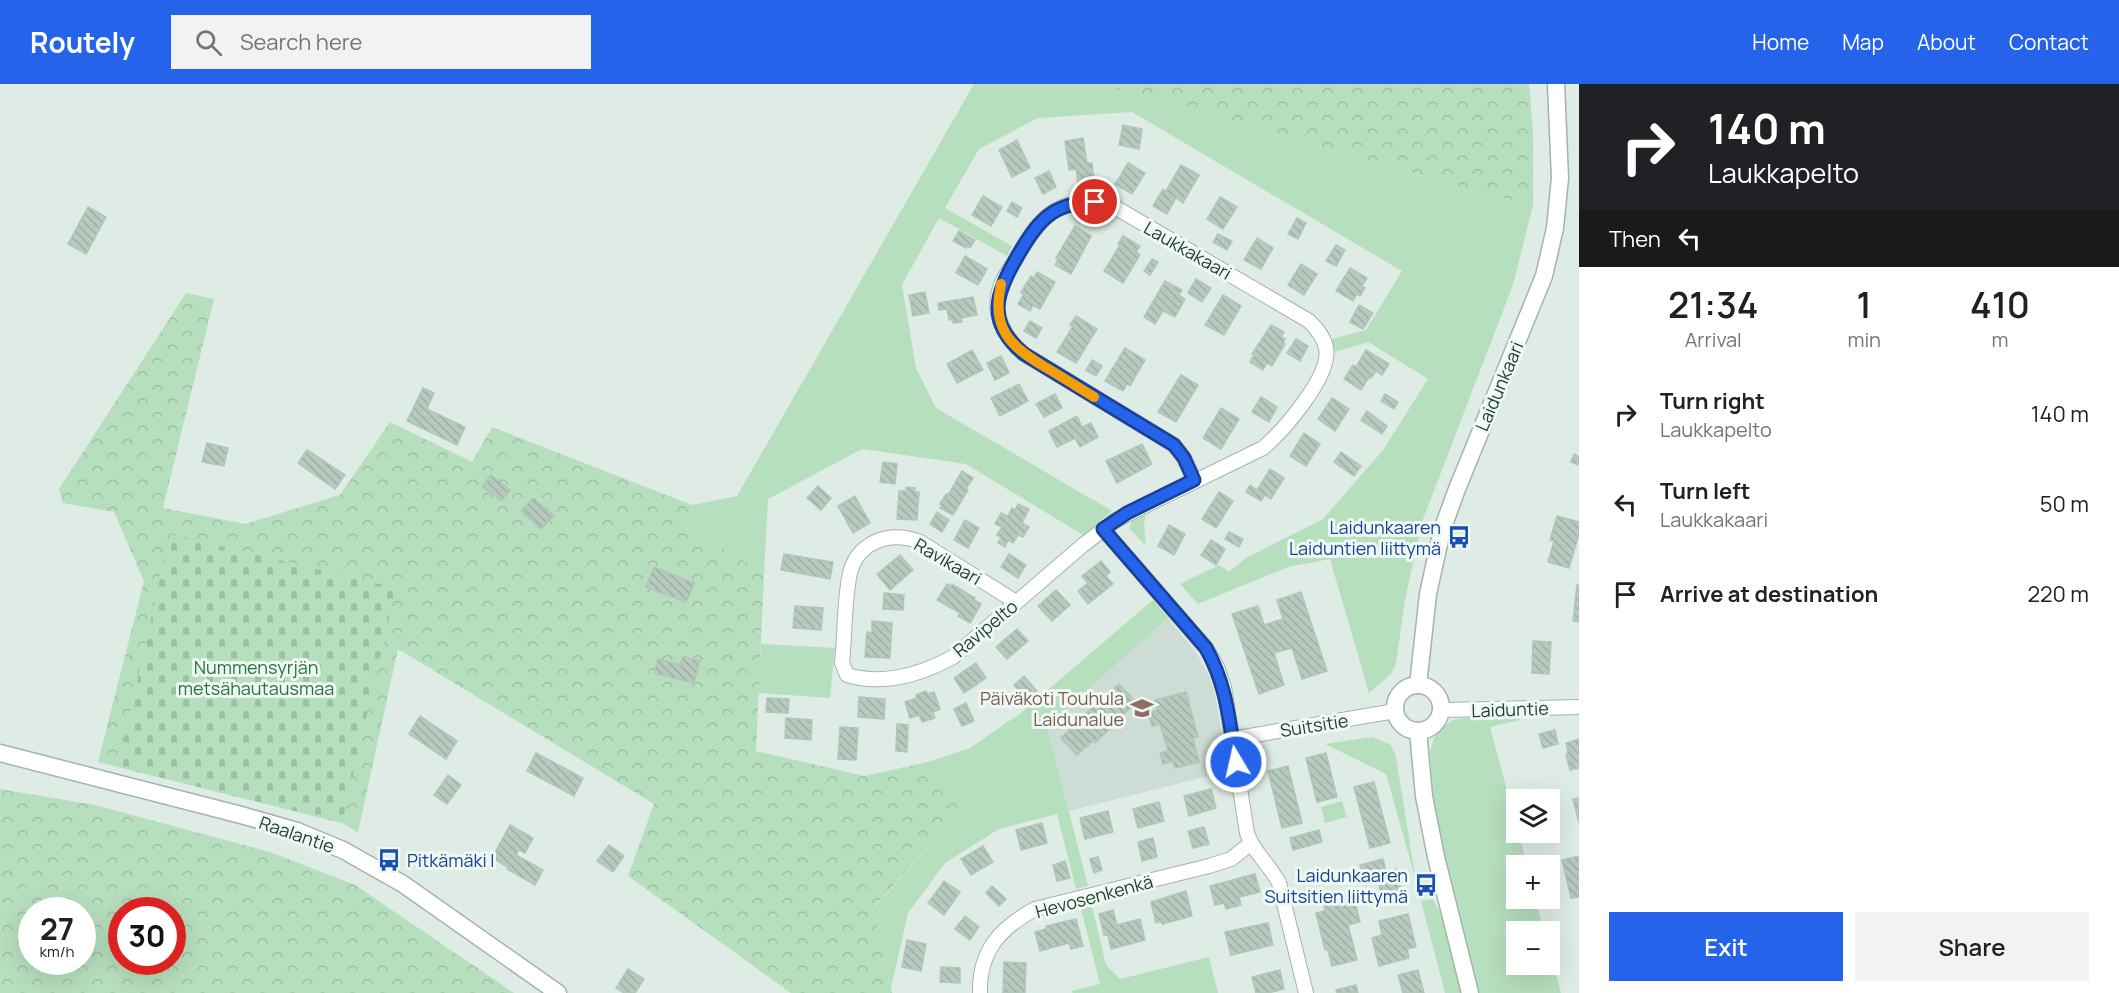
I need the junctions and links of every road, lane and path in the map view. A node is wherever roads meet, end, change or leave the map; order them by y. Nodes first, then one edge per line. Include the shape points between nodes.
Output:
1 (1556, 84) edge
2 (1327, 350) joint
3 (1194, 480) junction
4 (1103, 529) junction
5 (1016, 602) junction
6 (847, 675) joint
7 (1418, 685) junction
8 (1579, 707) edge
9 (1442, 710) junction
10 (1395, 711) junction
11 (1418, 731) junction
12 (1232, 739) junction
13 (0, 753) edge
14 (1251, 844) junction
15 (558, 993) edge
16 (980, 993) edge
17 (1306, 993) edge
18 (1470, 993) edge

1 - 7 street, Laidunkaari via 1560,178 1555,228 1535,300 1443,530 1428,594
2 - 3 street, Ravipelto via 1325,367 1279,434 1263,448
2 - 3 street, Laukkakaari via 1321,333 1309,321 1113,206 1080,202 1051,212 1039,222 1002,284 998,299 1003,330 1024,354 1174,445
3 - 4 street, Ravipelto
4 - 5 street, Ravipelto
4 - 12 street via 1206,648 1224,687
5 - 6 street, Ravipelto via 953,657 932,669 882,680
5 - 6 street, Ravikaari via 920,542 893,537 879,540 854,562 849,578 842,663
7 - 9 street via 1435,692
7 - 10 street via 1398,696
8 - 9 street, Laiduntie
9 - 11 street via 1431,728
10 - 11 street via 1400,723
10 - 12 street, Suitsitie
11 - 18 street via 1424,796
12 - 14 street
13 - 15 street, Raalantie via 241,815 297,831 343,850 403,884
14 - 16 street, Hevosenkenkä via 1231,859 1035,909 1014,920 988,951
14 - 17 street via 1279,883

